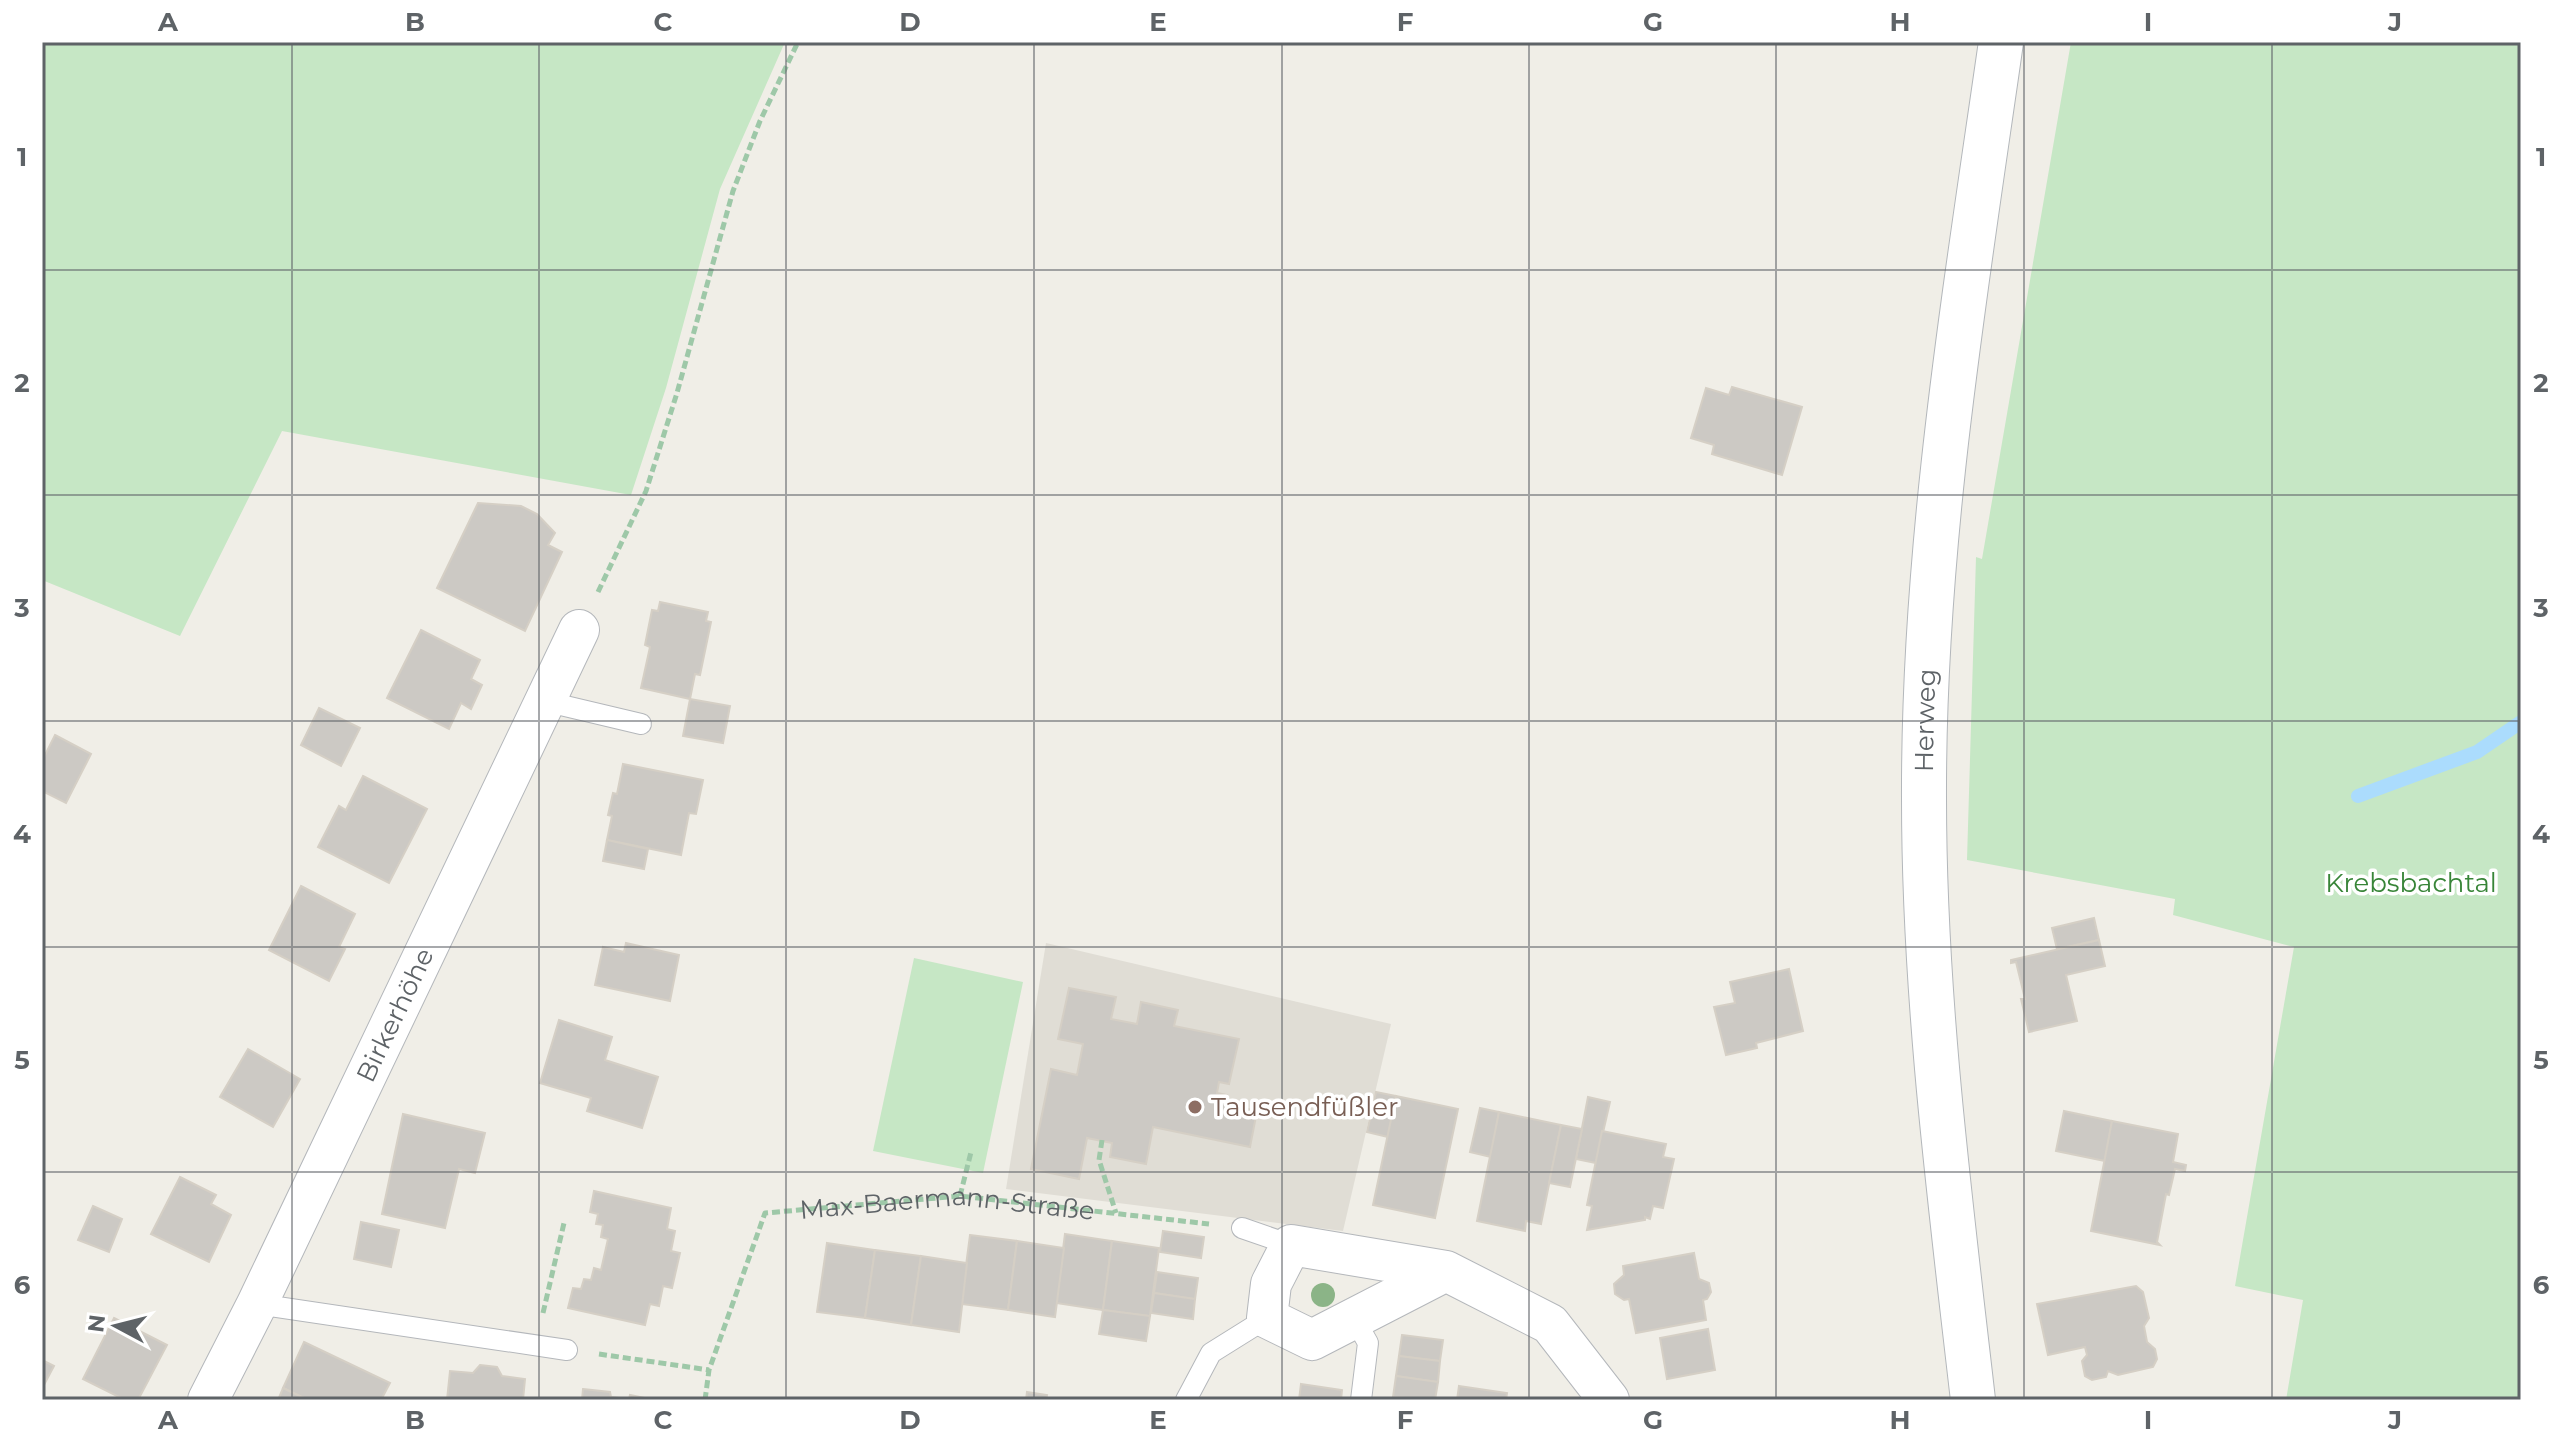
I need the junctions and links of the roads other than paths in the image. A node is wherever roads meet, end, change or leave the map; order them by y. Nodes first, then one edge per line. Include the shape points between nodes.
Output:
1 (2001, 42) edge
2 (579, 630) road end
3 (544, 701) junction
4 (641, 724) dead end
5 (1242, 1228) road end
6 (1291, 1245) junction
7 (1446, 1271) junction
8 (257, 1304) junction
9 (1267, 1318) junction
10 (1354, 1318) junction
11 (567, 1350) road end
12 (208, 1400) edge
13 (1186, 1400) edge
14 (1361, 1400) edge
15 (1609, 1400) edge
16 (1973, 1400) edge

1 - 16 street, Herweg via 1954,370 1926,682 1926,935
2 - 3 street, Birkerhöhe
3 - 4 lane
3 - 8 street, Birkerhöhe
5 - 6 lane
6 - 7 street
6 - 9 street via 1271,1284
7 - 10 street
7 - 15 street via 1550,1324
8 - 11 lane
8 - 12 street, Birkerhöhe
9 - 10 street via 1312,1340
9 - 13 lane via 1211,1353
10 - 14 lane via 1368,1343

